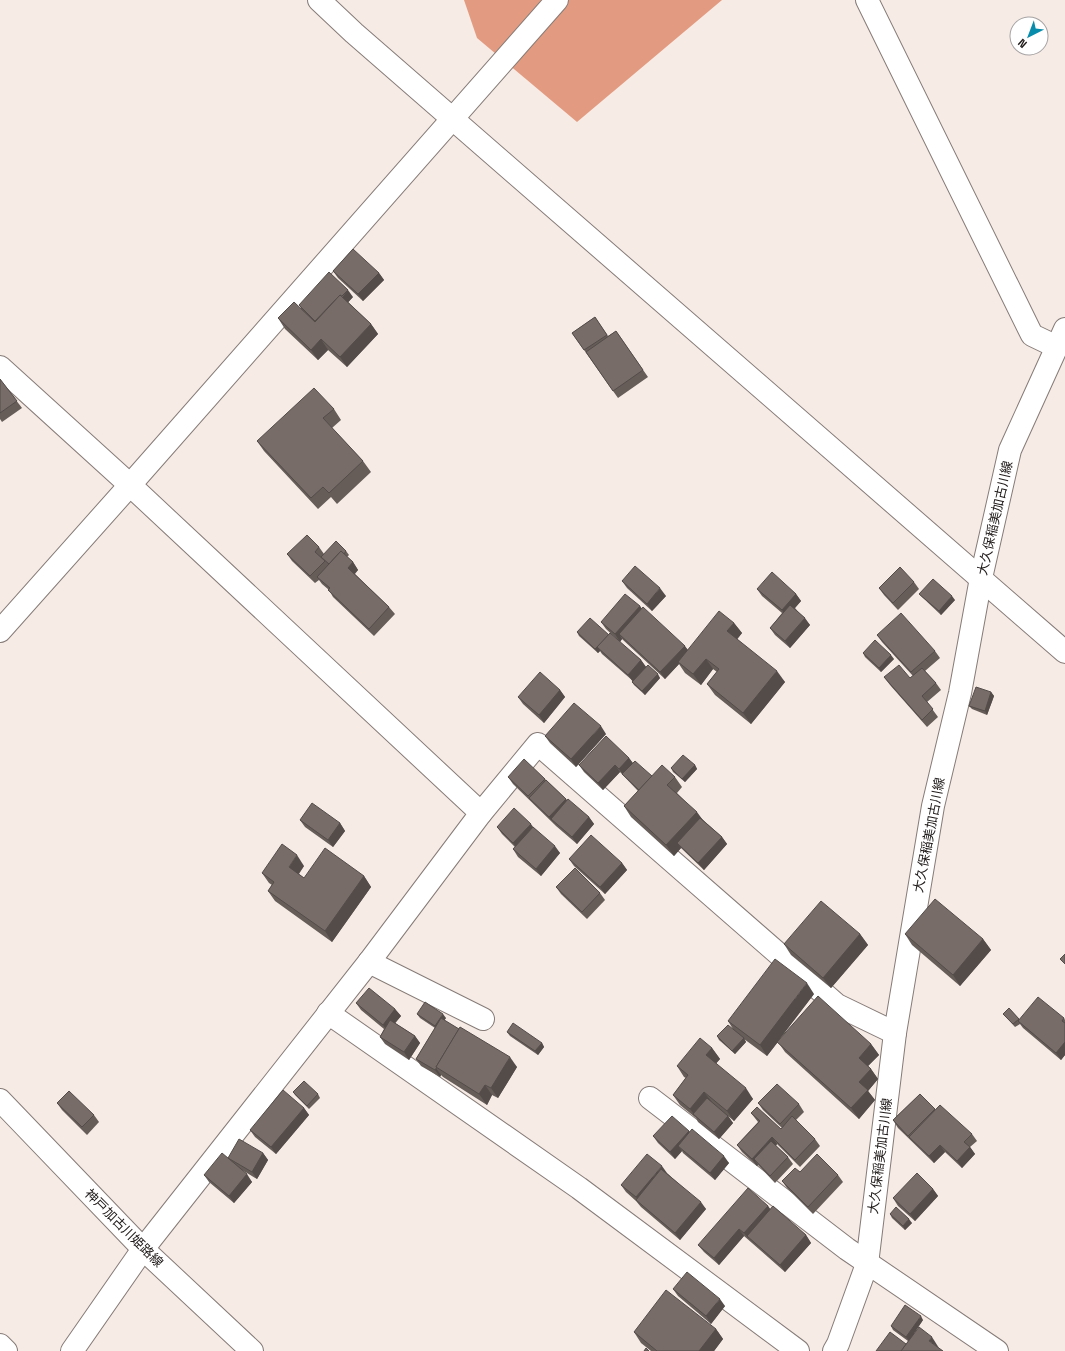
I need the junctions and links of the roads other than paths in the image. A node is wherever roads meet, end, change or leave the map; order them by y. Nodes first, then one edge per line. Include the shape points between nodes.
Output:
1 (319, 0) edge
2 (557, 0) edge
3 (867, 0) edge
4 (452, 119) junction
5 (1061, 338) edge
6 (0, 367) edge
7 (130, 486) junction
8 (981, 578) junction
9 (0, 631) edge
10 (1065, 652) edge
11 (481, 813) junction
12 (369, 962) junction
13 (328, 1013) junction
14 (483, 1019) dead end
15 (895, 1033) junction
16 (650, 1098) dead end
17 (0, 1100) edge
18 (143, 1249) junction
19 (867, 1264) junction
20 (0, 1346) edge
21 (6, 1351) edge
22 (72, 1351) edge
23 (252, 1351) edge
24 (798, 1351) edge
25 (834, 1351) edge
26 (997, 1351) edge

1 - 4 street
2 - 4 street
3 - 5 street via 1032,335
4 - 7 street
4 - 8 street
5 - 8 street, 大久保稲美加古川線 via 1010,450
6 - 7 street
7 - 9 street
7 - 11 street
8 - 10 street
8 - 15 street, 大久保稲美加古川線 via 960,693 933,806
11 - 12 street
11 - 15 street via 538,744 837,1005
12 - 13 street
12 - 14 street
13 - 18 street
13 - 24 street via 578,1188
15 - 19 street, 大久保稲美加古川線
16 - 19 street
17 - 18 street, 神戸加古川姫路線
18 - 22 street
18 - 23 street, 神戸加古川姫路線
19 - 25 street, 大久保稲美加古川線
19 - 26 street
20 - 21 street

